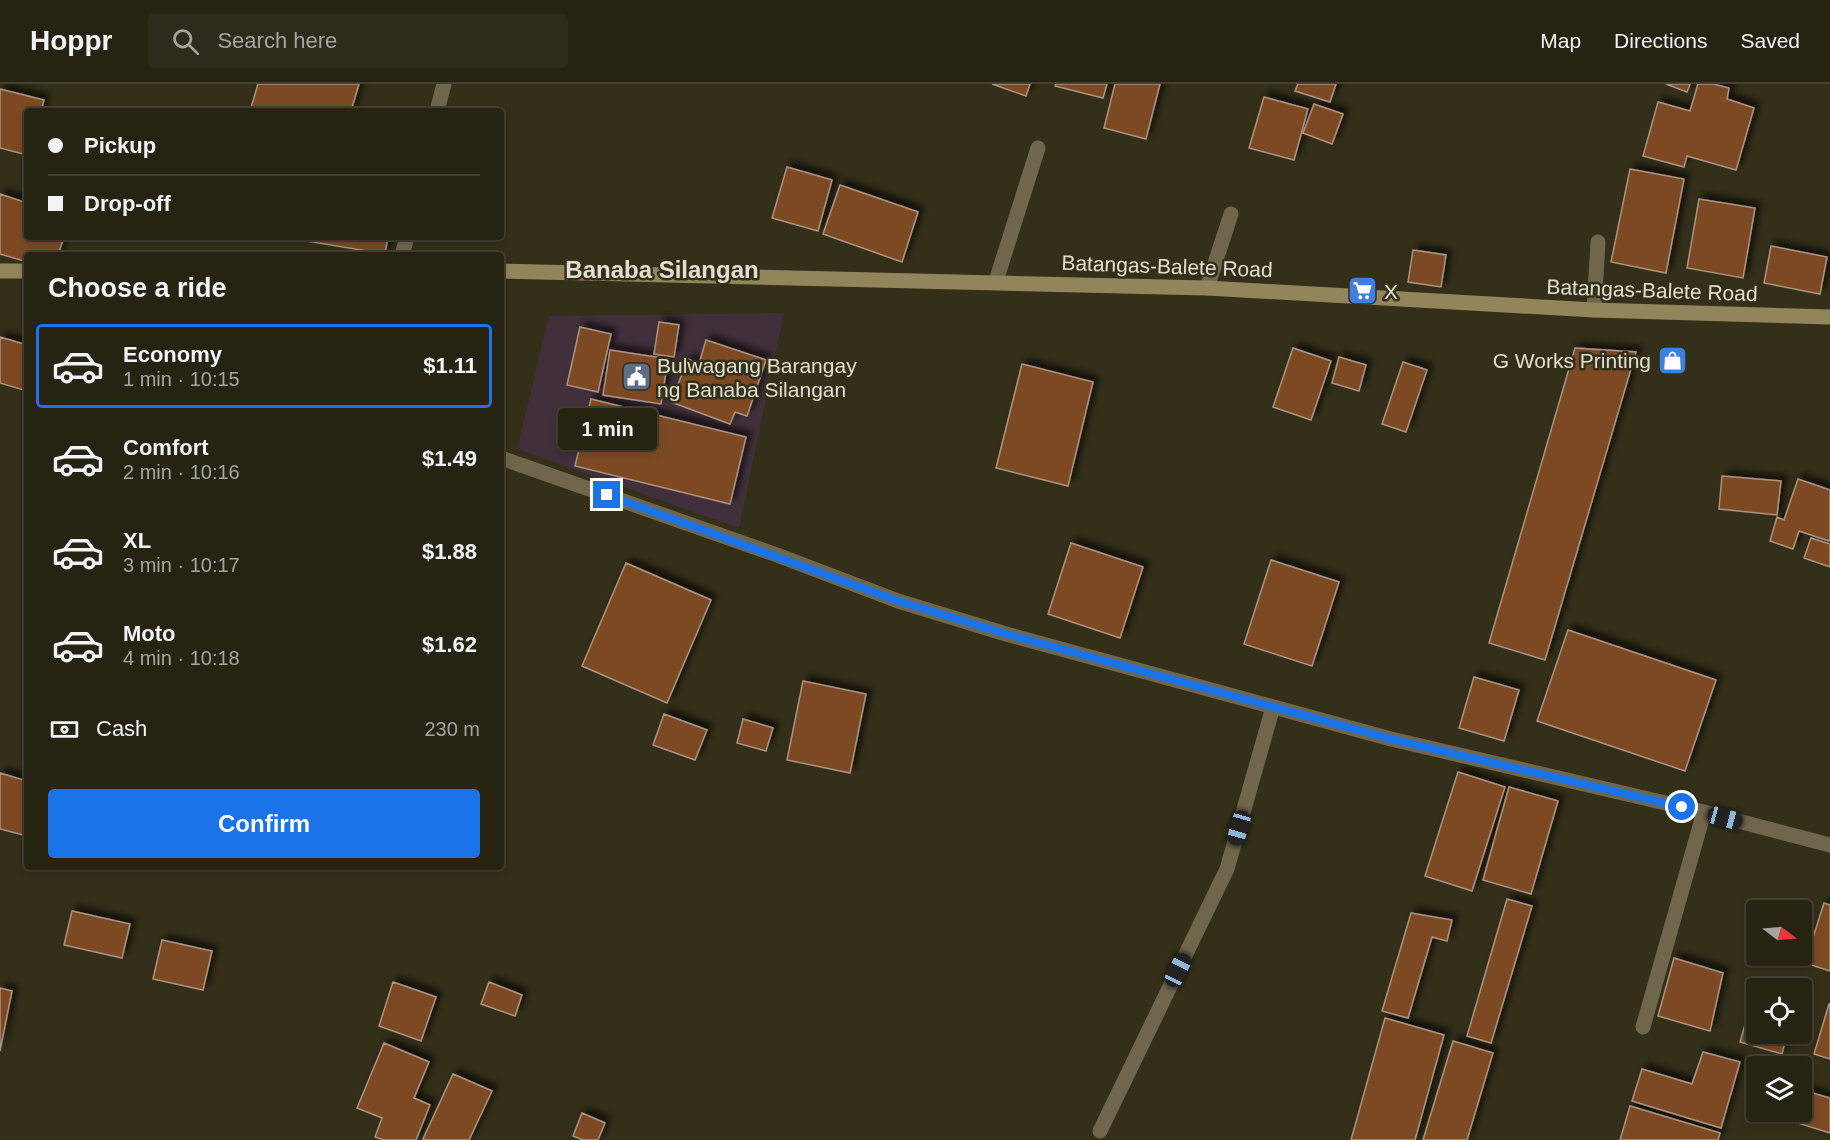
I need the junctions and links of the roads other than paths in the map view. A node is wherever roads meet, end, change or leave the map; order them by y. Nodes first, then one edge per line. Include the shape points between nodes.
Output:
1 (444, 84) edge
2 (438, 108) edge
3 (1038, 148) dead end
4 (1231, 214) dead end
5 (1598, 242) dead end
6 (0, 271) edge
7 (24, 271) edge
8 (504, 271) edge
9 (996, 281) junction
10 (1207, 288) junction
11 (1594, 310) junction
12 (1830, 317) edge
13 (504, 459) edge
14 (1273, 706) junction
15 (1704, 812) junction
16 (1830, 845) edge
17 (1643, 1027) dead end
18 (1100, 1131) dead end

1 - 2 street
3 - 9 street
4 - 10 street
5 - 11 street
6 - 7 main road
8 - 9 main road, Batangas-Balete Road
9 - 10 main road, Batangas-Balete Road
10 - 11 main road, Batangas-Balete Road
11 - 12 main road, Batangas-Balete Road
13 - 14 street via 898,601
14 - 15 street via 1391,739
14 - 18 street via 1227,869
15 - 16 street
15 - 17 street

